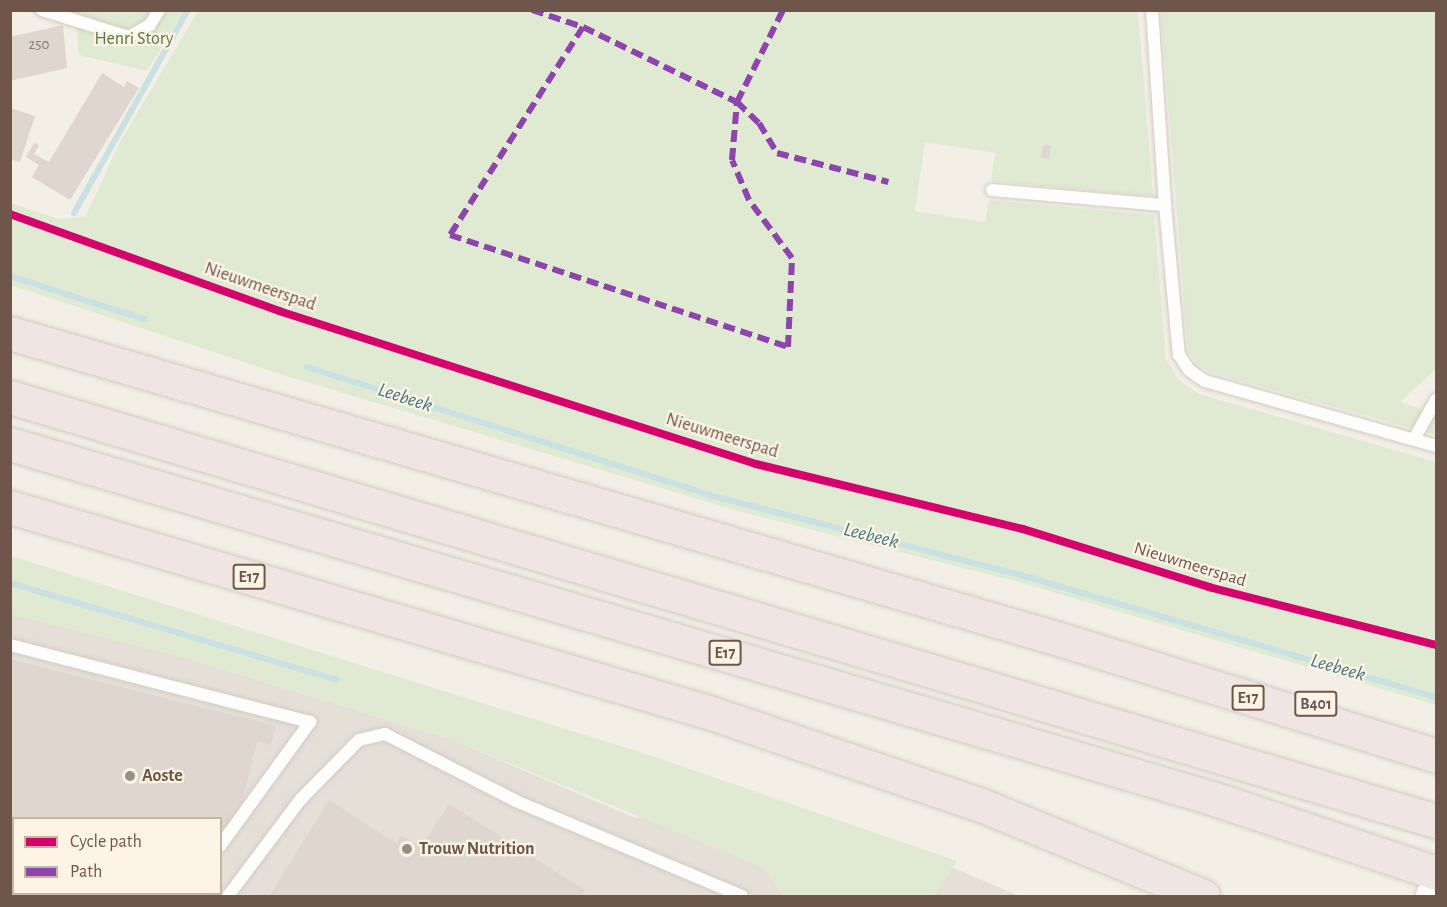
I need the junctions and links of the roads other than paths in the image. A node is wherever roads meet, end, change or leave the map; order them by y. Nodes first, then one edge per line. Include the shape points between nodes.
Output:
1 (42, 10) edge
2 (159, 10) edge
3 (1152, 10) edge
4 (992, 190) dead end
5 (1165, 205) junction
6 (10, 333) edge
7 (10, 397) edge
8 (1437, 400) edge
9 (1414, 439) junction
10 (10, 444) edge
11 (1437, 446) edge
12 (10, 507) edge
13 (1059, 639) junction
14 (10, 645) edge
15 (1437, 736) edge
16 (1437, 756) edge
17 (1437, 821) edge
18 (1053, 833) junction
19 (222, 843) edge
20 (1437, 873) edge
21 (1437, 891) edge
22 (228, 897) edge
23 (742, 897) edge
24 (1156, 897) edge
25 (1203, 897) edge
26 (1432, 897) edge

1 - 2 lane via 129,36 150,25
3 - 5 lane
4 - 5 lane
5 - 9 lane via 1179,355 1189,370 1205,381
6 - 13 highway, E17
7 - 17 highway, E17
8 - 9 lane
9 - 11 lane
10 - 20 highway, E17 via 1200,794
12 - 18 highway, E17 via 708,712
13 - 15 highway, B401
13 - 16 highway, E17
14 - 19 lane via 310,722
18 - 24 highway
18 - 25 highway, E17
21 - 26 street
22 - 23 lane via 300,800 359,740 385,734 516,801

